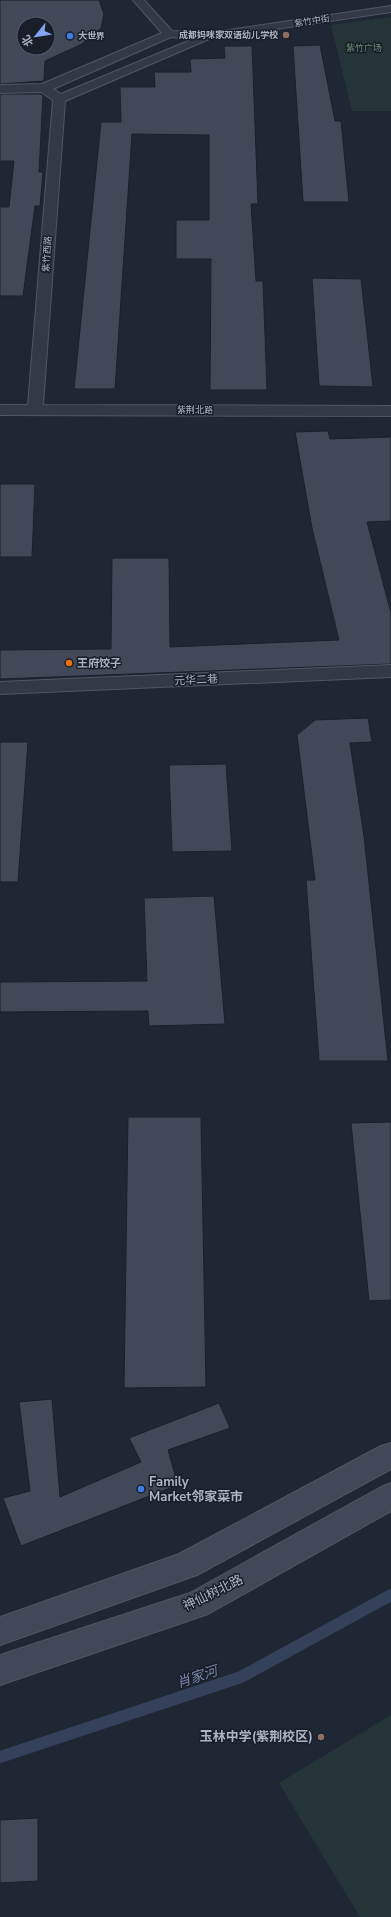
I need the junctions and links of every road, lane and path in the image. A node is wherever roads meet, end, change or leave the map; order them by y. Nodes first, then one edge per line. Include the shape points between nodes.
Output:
1 (138, 0) edge
2 (377, 0) edge
3 (390, 9) edge
4 (169, 34) junction
5 (209, 36) junction
6 (44, 88) junction
7 (0, 89) edge
8 (59, 99) junction
9 (0, 410) edge
10 (35, 410) junction
11 (391, 411) edge
12 (391, 671) edge
13 (0, 688) edge
14 (391, 1455) edge
15 (391, 1496) edge
16 (0, 1631) edge
17 (0, 1670) edge

1 - 4 street
2 - 3 street
3 - 5 street, 紫竹中街
4 - 5 street, 紫竹中街
4 - 6 street, 紫竹中街
5 - 8 street, 紫竹中街
6 - 7 street, 紫竹中街
6 - 8 street
8 - 10 street, 紫竹西路
9 - 10 street, 紫荆北路
10 - 11 street, 紫荆北路
12 - 13 street, 元华二巷
14 - 16 main road via 187,1565
15 - 17 main road, 神仙树北路 via 198,1604

